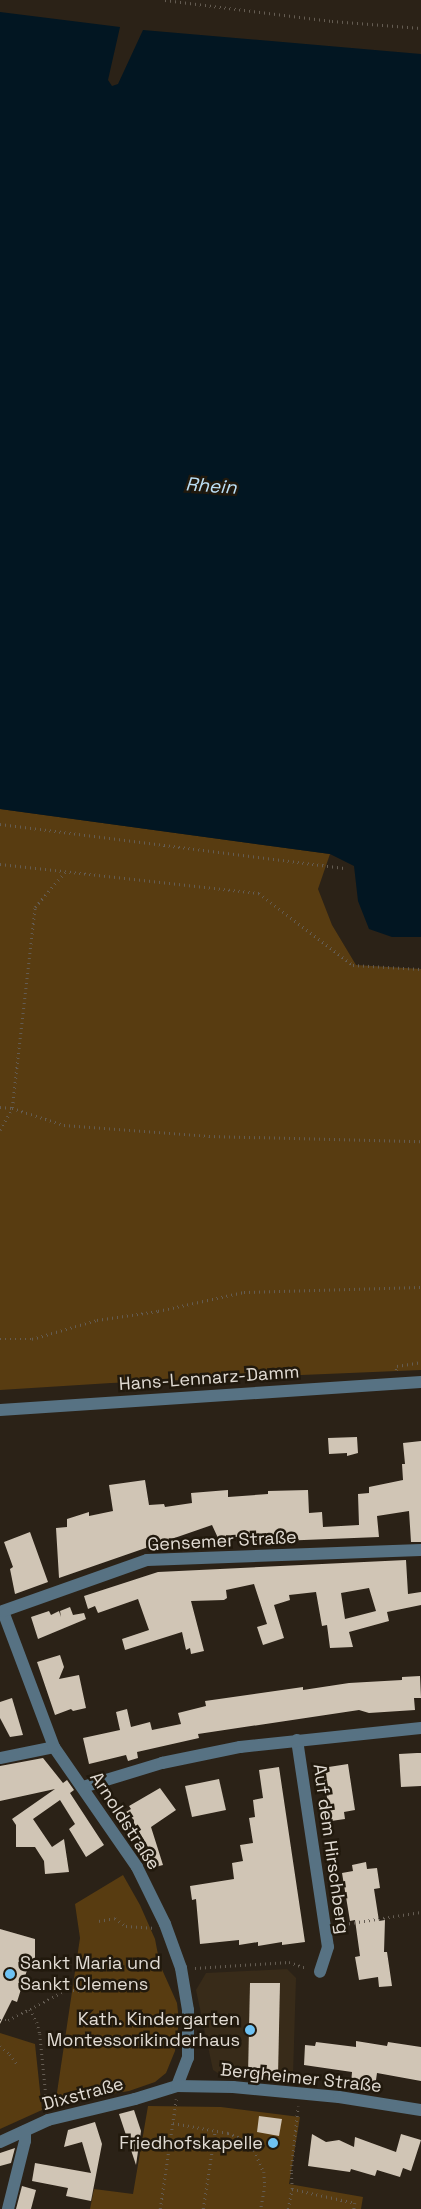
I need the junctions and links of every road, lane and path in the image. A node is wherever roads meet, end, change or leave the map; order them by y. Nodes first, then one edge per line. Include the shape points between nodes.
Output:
1 (165, 0) edge
2 (421, 28) edge
3 (0, 824) edge
4 (0, 864) edge
5 (344, 868) dead end
6 (65, 872) junction
7 (421, 969) edge
8 (0, 1107) edge
9 (12, 1108) junction
10 (0, 1130) edge
11 (421, 1142) edge
12 (421, 1287) edge
13 (0, 1340) edge
14 (421, 1382) edge
15 (0, 1410) edge
16 (421, 1550) edge
17 (3, 1611) joint
18 (421, 1728) edge
19 (297, 1740) junction
20 (54, 1747) junction
21 (0, 1758) edge
22 (83, 1787) junction
23 (421, 1912) edge
24 (100, 1922) dead end
25 (165, 1924) junction
26 (325, 1927) junction
27 (180, 1968) junction
28 (320, 1972) joint
29 (79, 1991) dead end
30 (30, 2009) junction
31 (0, 2020) edge
32 (0, 2046) edge
33 (18, 2065) dead end
34 (177, 2086) junction
35 (300, 2093) junction
36 (421, 2110) edge
37 (48, 2120) junction
38 (173, 2123) junction
39 (25, 2130) junction
40 (215, 2131) junction
41 (0, 2142) edge
42 (292, 2189) junction
43 (8, 2209) edge
44 (160, 2209) edge
45 (203, 2209) edge
46 (261, 2209) edge
47 (288, 2209) edge
48 (354, 2209) edge

1 - 2 path
3 - 5 path
4 - 6 path
6 - 7 path via 259,893 353,965
6 - 9 path via 35,907
8 - 9 path
9 - 10 path
9 - 11 path via 64,1125 209,1136
12 - 13 path via 244,1292 158,1311 97,1320 32,1339
14 - 15 street, Hans-Lennarz-Damm
16 - 17 street, Gensemer Straße via 147,1560
17 - 20 street, Arnoldstraße
18 - 19 street, Auf dem Hirschberg
19 - 22 street, Auf dem Hirschberg via 240,1747 162,1763
19 - 26 street, Auf dem Hirschberg
20 - 21 street
20 - 22 street, Arnoldstraße
22 - 25 street, Arnoldstraße via 137,1867
23 - 26 path
24 - 25 path via 116,1918 135,1928
25 - 27 street, Arnoldstraße
26 - 28 street, Auf dem Hirschberg via 328,1947
27 - 28 path via 289,1962
27 - 34 street, Arnoldstraße via 188,2010 188,2058
29 - 30 path via 68,1989
30 - 31 path via 8,2020
30 - 37 path via 40,2034
32 - 33 path
34 - 35 street, Bergheimer Straße
34 - 37 street, Dixstraße
34 - 38 path
35 - 36 street, Bergheimer Straße
35 - 42 path
37 - 39 street, Dixstraße
38 - 40 path
38 - 44 path
39 - 41 street, Dixstraße
39 - 43 street
40 - 45 path
40 - 46 path via 246,2140 254,2150 264,2172
42 - 47 path
42 - 48 path via 355,2203

